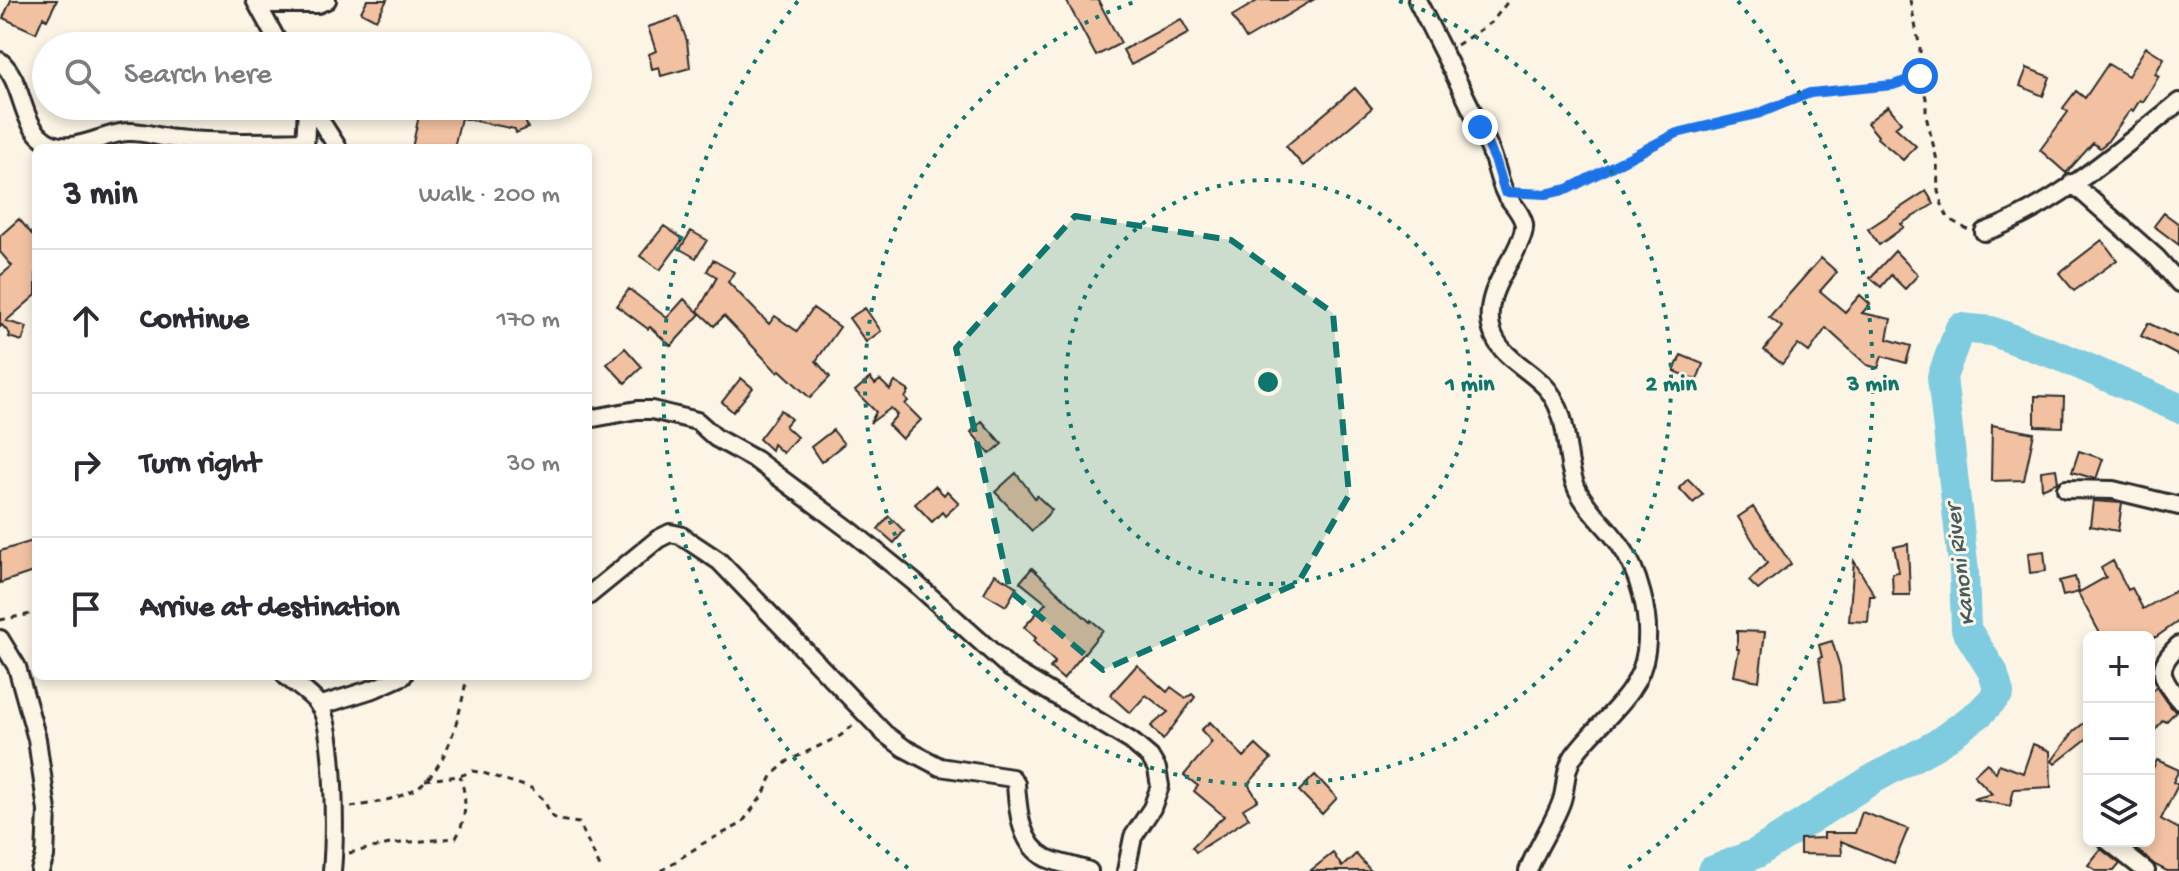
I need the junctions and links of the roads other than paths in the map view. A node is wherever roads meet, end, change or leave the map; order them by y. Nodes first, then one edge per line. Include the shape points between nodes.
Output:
1 (327, 0) edge
2 (1417, 0) edge
3 (256, 2) edge
4 (272, 32) edge
5 (0, 61) edge
6 (2179, 102) edge
7 (308, 120) edge
8 (319, 120) edge
9 (57, 144) edge
10 (82, 144) edge
11 (284, 144) edge
12 (305, 144) edge
13 (335, 144) edge
14 (2072, 183) junction
15 (1984, 232) road end
16 (2179, 283) edge
17 (592, 418) edge
18 (2066, 489) dead end
19 (2179, 506) edge
20 (592, 593) edge
21 (0, 639) edge
22 (2179, 645) edge
23 (292, 680) edge
24 (394, 680) edge
25 (2179, 700) edge
26 (319, 706) junction
27 (2116, 847) edge
28 (332, 864) edge
29 (40, 871) edge
30 (1089, 871) edge
31 (1126, 871) edge
32 (1528, 871) edge
33 (2146, 871) edge

1 - 3 street
2 - 32 street via 1524,230 1489,303 1495,339 1548,390 1559,408 1577,488 1629,560 1647,635 1637,680 1574,755 1562,802
3 - 4 street
5 - 9 street via 11,73 34,128 41,138
6 - 14 street
7 - 12 street
8 - 13 street
10 - 11 street via 125,132 147,132 172,139
14 - 15 street via 2014,221
14 - 16 street
17 - 31 street via 637,410 697,421 851,531 1010,668 1150,757 1160,786 1133,837
18 - 19 street via 2113,490
20 - 30 street via 658,539 680,535 719,561 885,734 940,767 1012,778 1032,847 1047,858
21 - 29 street via 17,667 37,739 47,811
22 - 25 street via 2162,670
23 - 26 street
24 - 26 street
26 - 28 street via 331,762
27 - 33 street

